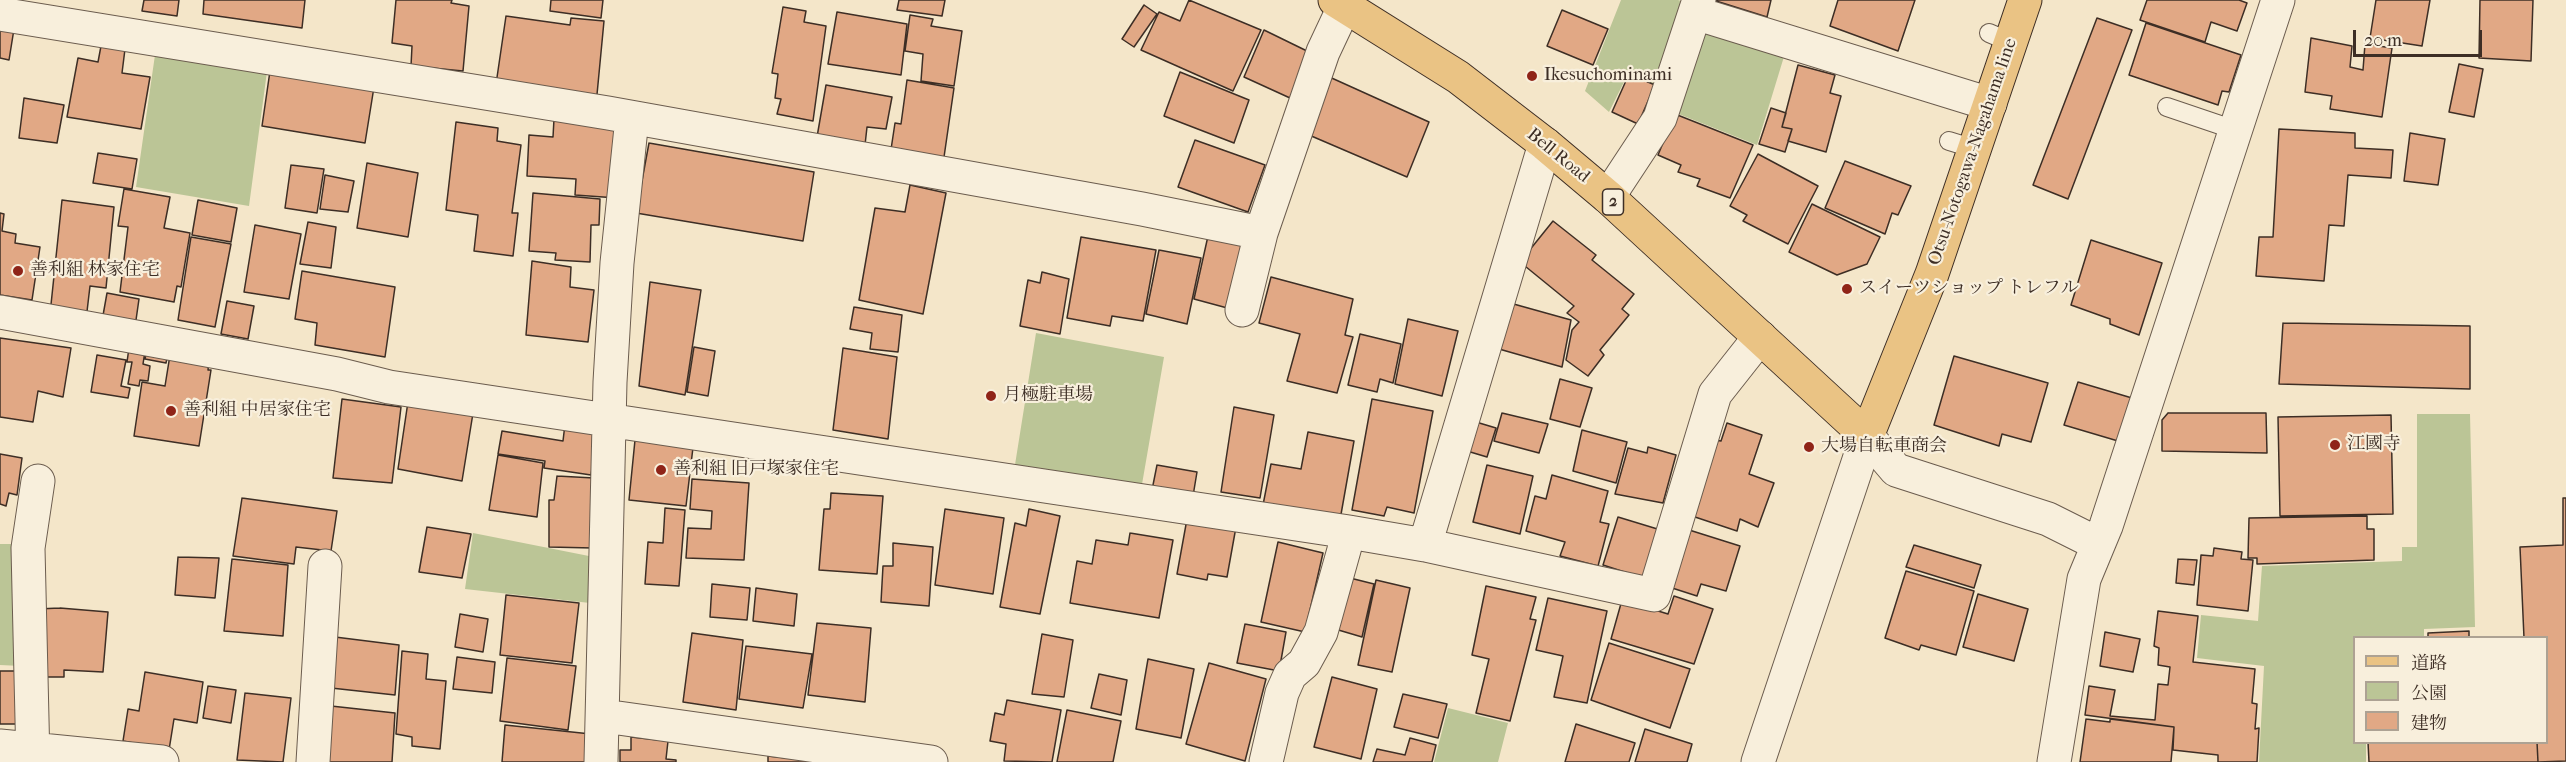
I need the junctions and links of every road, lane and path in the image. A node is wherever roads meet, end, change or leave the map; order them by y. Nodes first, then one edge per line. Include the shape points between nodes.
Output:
1 (2025, 0) edge
2 (2278, 0) edge
3 (1340, 3) edge
4 (1697, 7) edge
5 (0, 14) edge
6 (1990, 104) junction
7 (2167, 107) dead end
8 (632, 118) junction
9 (2235, 130) junction
10 (1545, 144) junction
11 (1608, 197) junction
12 (1261, 233) junction
13 (1242, 310) dead end
14 (0, 312) edge
15 (1760, 337) junction
16 (609, 418) junction
17 (1867, 436) junction
18 (38, 480) dead end
19 (1349, 532) junction
20 (2098, 544) junction
21 (1425, 545) junction
22 (325, 566) dead end
23 (604, 716) junction
24 (0, 746) edge
25 (33, 756) edge
26 (879, 758) edge
27 (162, 762) edge
28 (313, 762) edge
29 (601, 762) edge
30 (931, 762) edge
31 (1266, 762) edge
32 (1758, 762) edge
33 (2054, 762) edge

1 - 6 main road, Otsu-Notogawa-Nagahama line via 2000,38
2 - 9 street
3 - 10 main road, Bell Road / 2 via 1458,77
3 - 12 street
4 - 6 street
4 - 11 street via 1660,118
5 - 8 street
6 - 17 main road, Otsu-Notogawa-Nagahama line via 1962,145 1932,274
7 - 9 lane
8 - 12 street
8 - 16 street via 627,231
9 - 20 street
10 - 11 main road, Bell Road / 2
10 - 21 street
11 - 15 main road, Bell Road / 2
12 - 13 street
14 - 16 street via 247,365 409,384
15 - 17 main road, Bell Road / 2
15 - 21 street via 1715,394 1654,595
16 - 19 street via 794,453
16 - 23 street
17 - 20 street via 1896,470 2048,519
17 - 32 street
18 - 25 street via 28,548
19 - 21 street
19 - 31 street via 1321,632 1282,693
20 - 33 street via 2084,579
22 - 28 street
23 - 26 street
23 - 29 street
24 - 25 street
25 - 27 street
26 - 30 street

